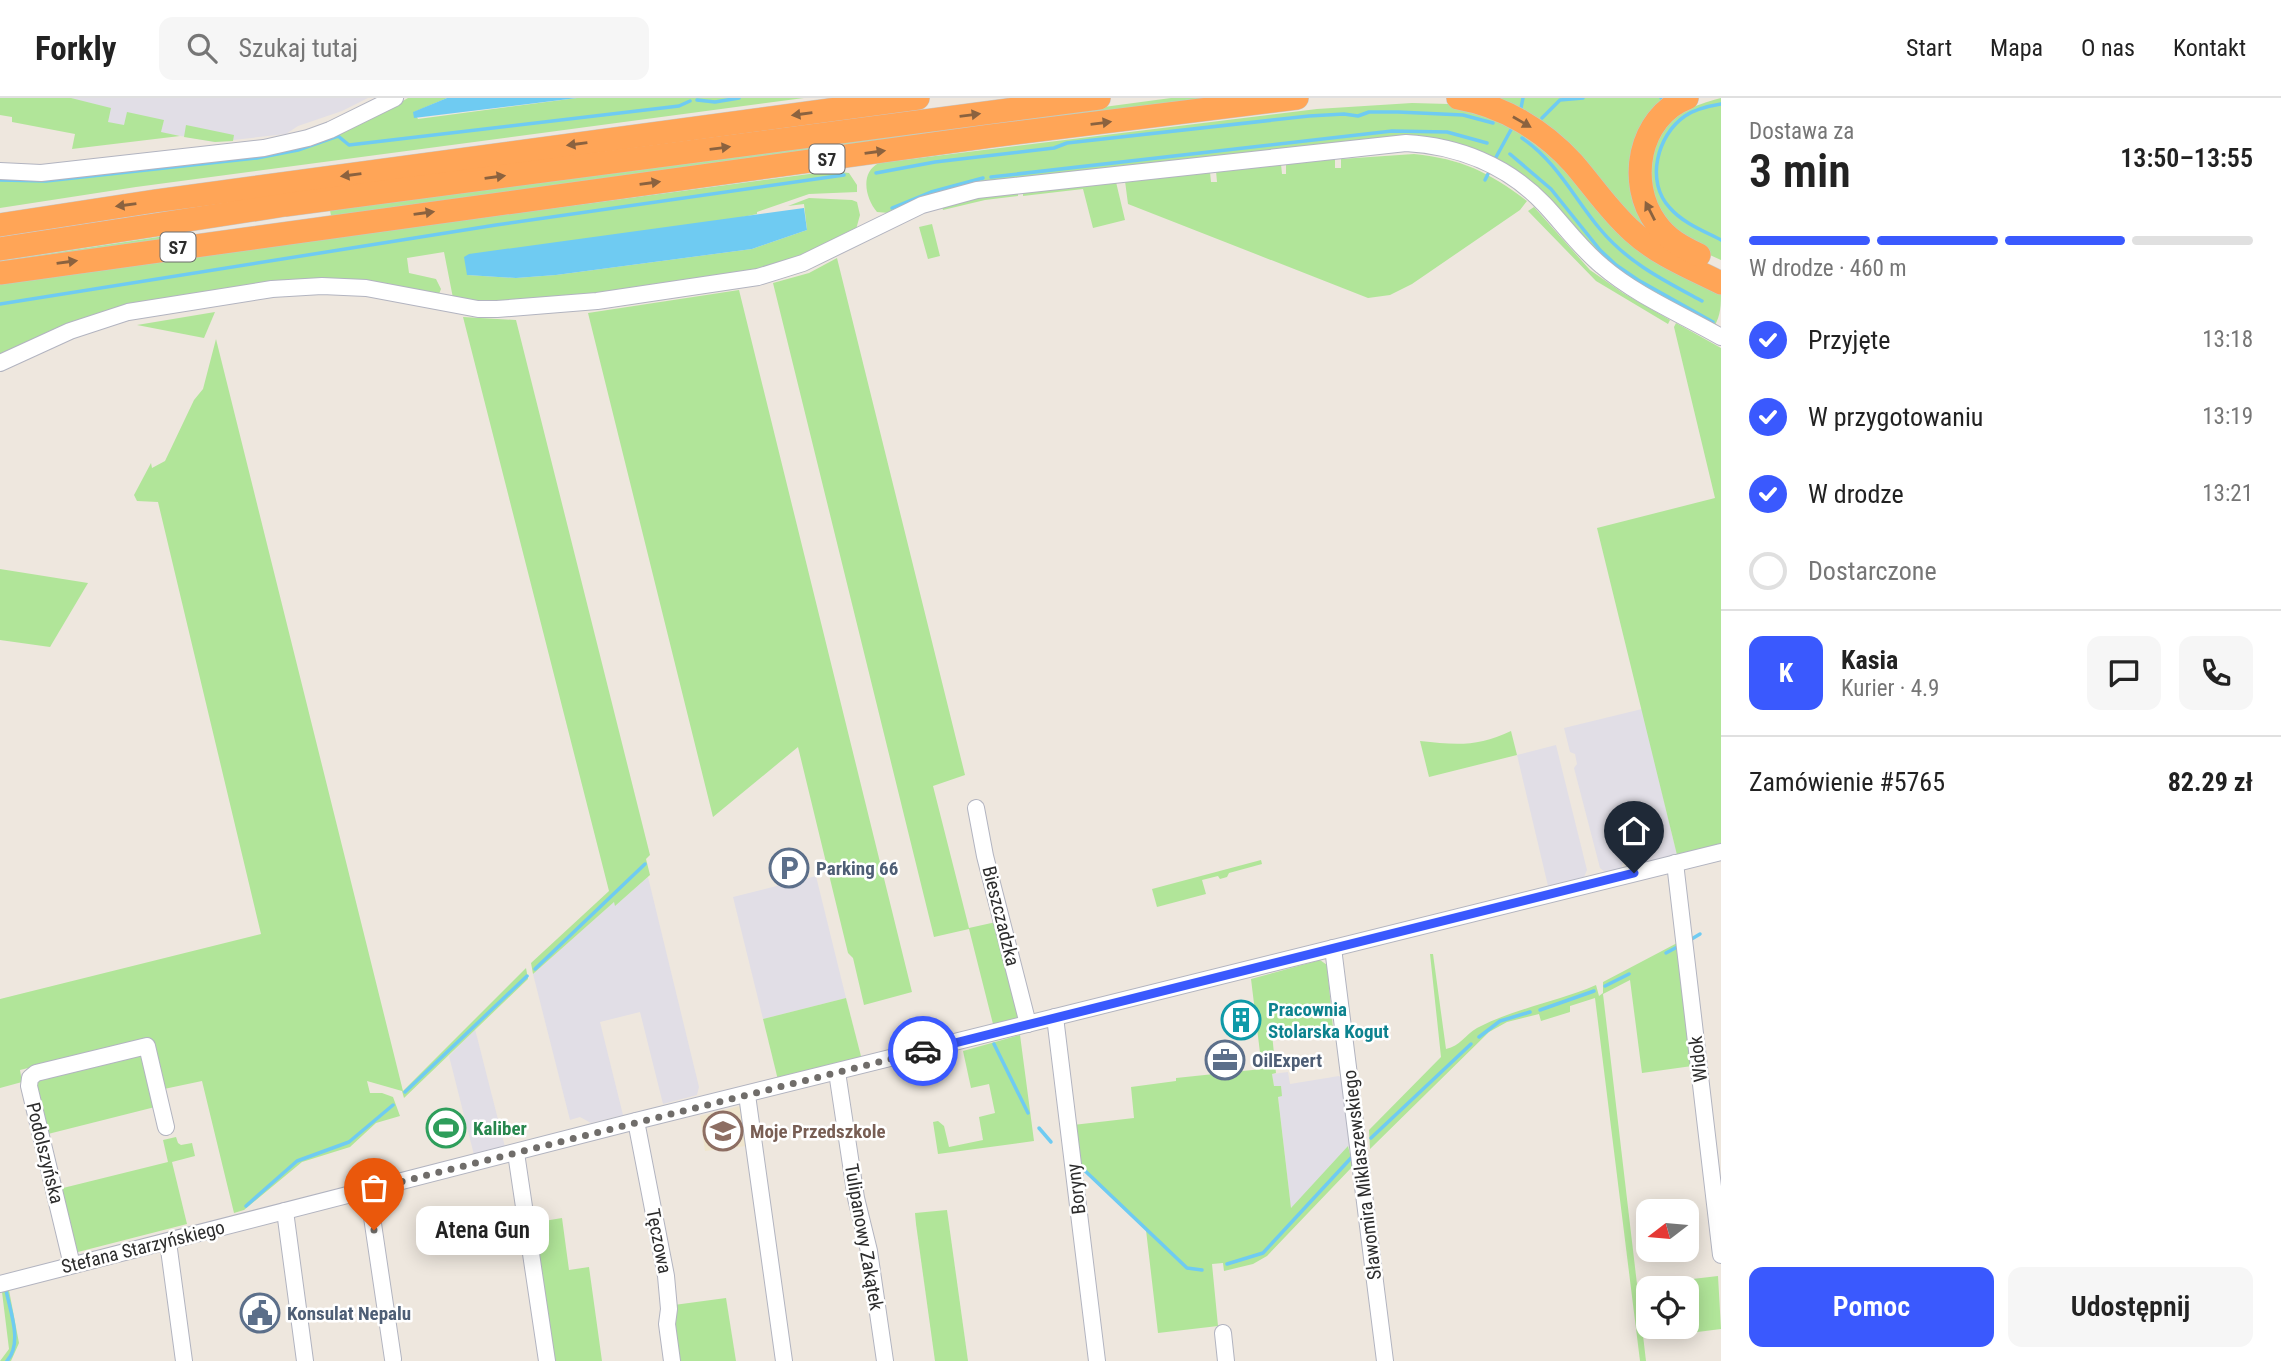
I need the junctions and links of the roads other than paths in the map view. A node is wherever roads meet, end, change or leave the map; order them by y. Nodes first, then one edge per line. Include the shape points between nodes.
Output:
1 (395, 98) edge
2 (918, 98) edge
3 (1099, 98) edge
4 (1297, 98) edge
5 (1458, 98) edge
6 (1687, 98) edge
7 (0, 170) edge
8 (185, 222) junction
9 (357, 222) junction
10 (0, 225) edge
11 (0, 250) edge
12 (1721, 266) edge
13 (0, 273) edge
14 (1721, 283) edge
15 (1721, 337) edge
16 (0, 363) edge
17 (976, 808) dead end
18 (1721, 852) edge
19 (1675, 863) junction
20 (1332, 948) junction
21 (1055, 1017) junction
22 (1028, 1024) junction
23 (837, 1072) junction
24 (747, 1095) junction
25 (636, 1121) junction
26 (166, 1127) dead end
27 (516, 1153) junction
28 (368, 1190) junction
29 (285, 1211) junction
30 (168, 1242) junction
31 (1721, 1255) edge
32 (72, 1265) junction
33 (0, 1284) edge
34 (1223, 1333) dead end
35 (393, 1359) dead end
36 (184, 1361) edge
37 (305, 1361) edge
38 (547, 1361) edge
39 (672, 1361) edge
40 (784, 1361) edge
41 (884, 1361) edge
42 (1097, 1361) edge
43 (1226, 1361) edge
44 (1385, 1361) edge

1 - 7 street via 330,130 271,147 41,173
2 -> 10 highway
8 -> 3 highway via 299,203
9 -> 4 highway, S7
5 -> 14 highway via 1514,117 1543,135 1642,239
12 -> 6 highway via 1675,243 1650,215 1643,197 1640,158 1650,132
8 - 9 highway
8 - 11 highway
13 -> 9 highway, S7
15 - 16 street via 1609,271 1538,198 1492,164 1454,150 1406,143 977,190 922,205 803,263 769,274 597,301 478,309 366,288 322,286 145,308 90,323
17 - 22 street, Bieszczadzka
18 - 19 street, Stefana Starzyńskiego
19 - 20 street, Stefana Starzyńskiego
19 - 31 street, Widok
20 - 21 street, Stefana Starzyńskiego
20 - 44 street, Sławomira Miklaszewskiego
21 - 22 street, Stefana Starzyńskiego
21 - 42 street, Boryny
22 - 23 street, Stefana Starzyńskiego
23 - 24 street, Stefana Starzyńskiego
23 - 41 street, Tulipanowy Zakątek
24 - 25 street, Stefana Starzyńskiego
24 - 40 street
25 - 27 street, Stefana Starzyńskiego
25 - 39 street, Tęczowa via 666,1276
26 - 32 street, Podolszyńska via 146,1046 30,1078
27 - 28 street, Stefana Starzyńskiego
27 - 38 street
28 - 29 street, Stefana Starzyńskiego
28 - 35 street
29 - 30 street, Stefana Starzyńskiego
29 - 37 street
30 - 32 street, Stefana Starzyńskiego
30 - 36 street
32 - 33 street, Stefana Starzyńskiego
34 - 43 street

